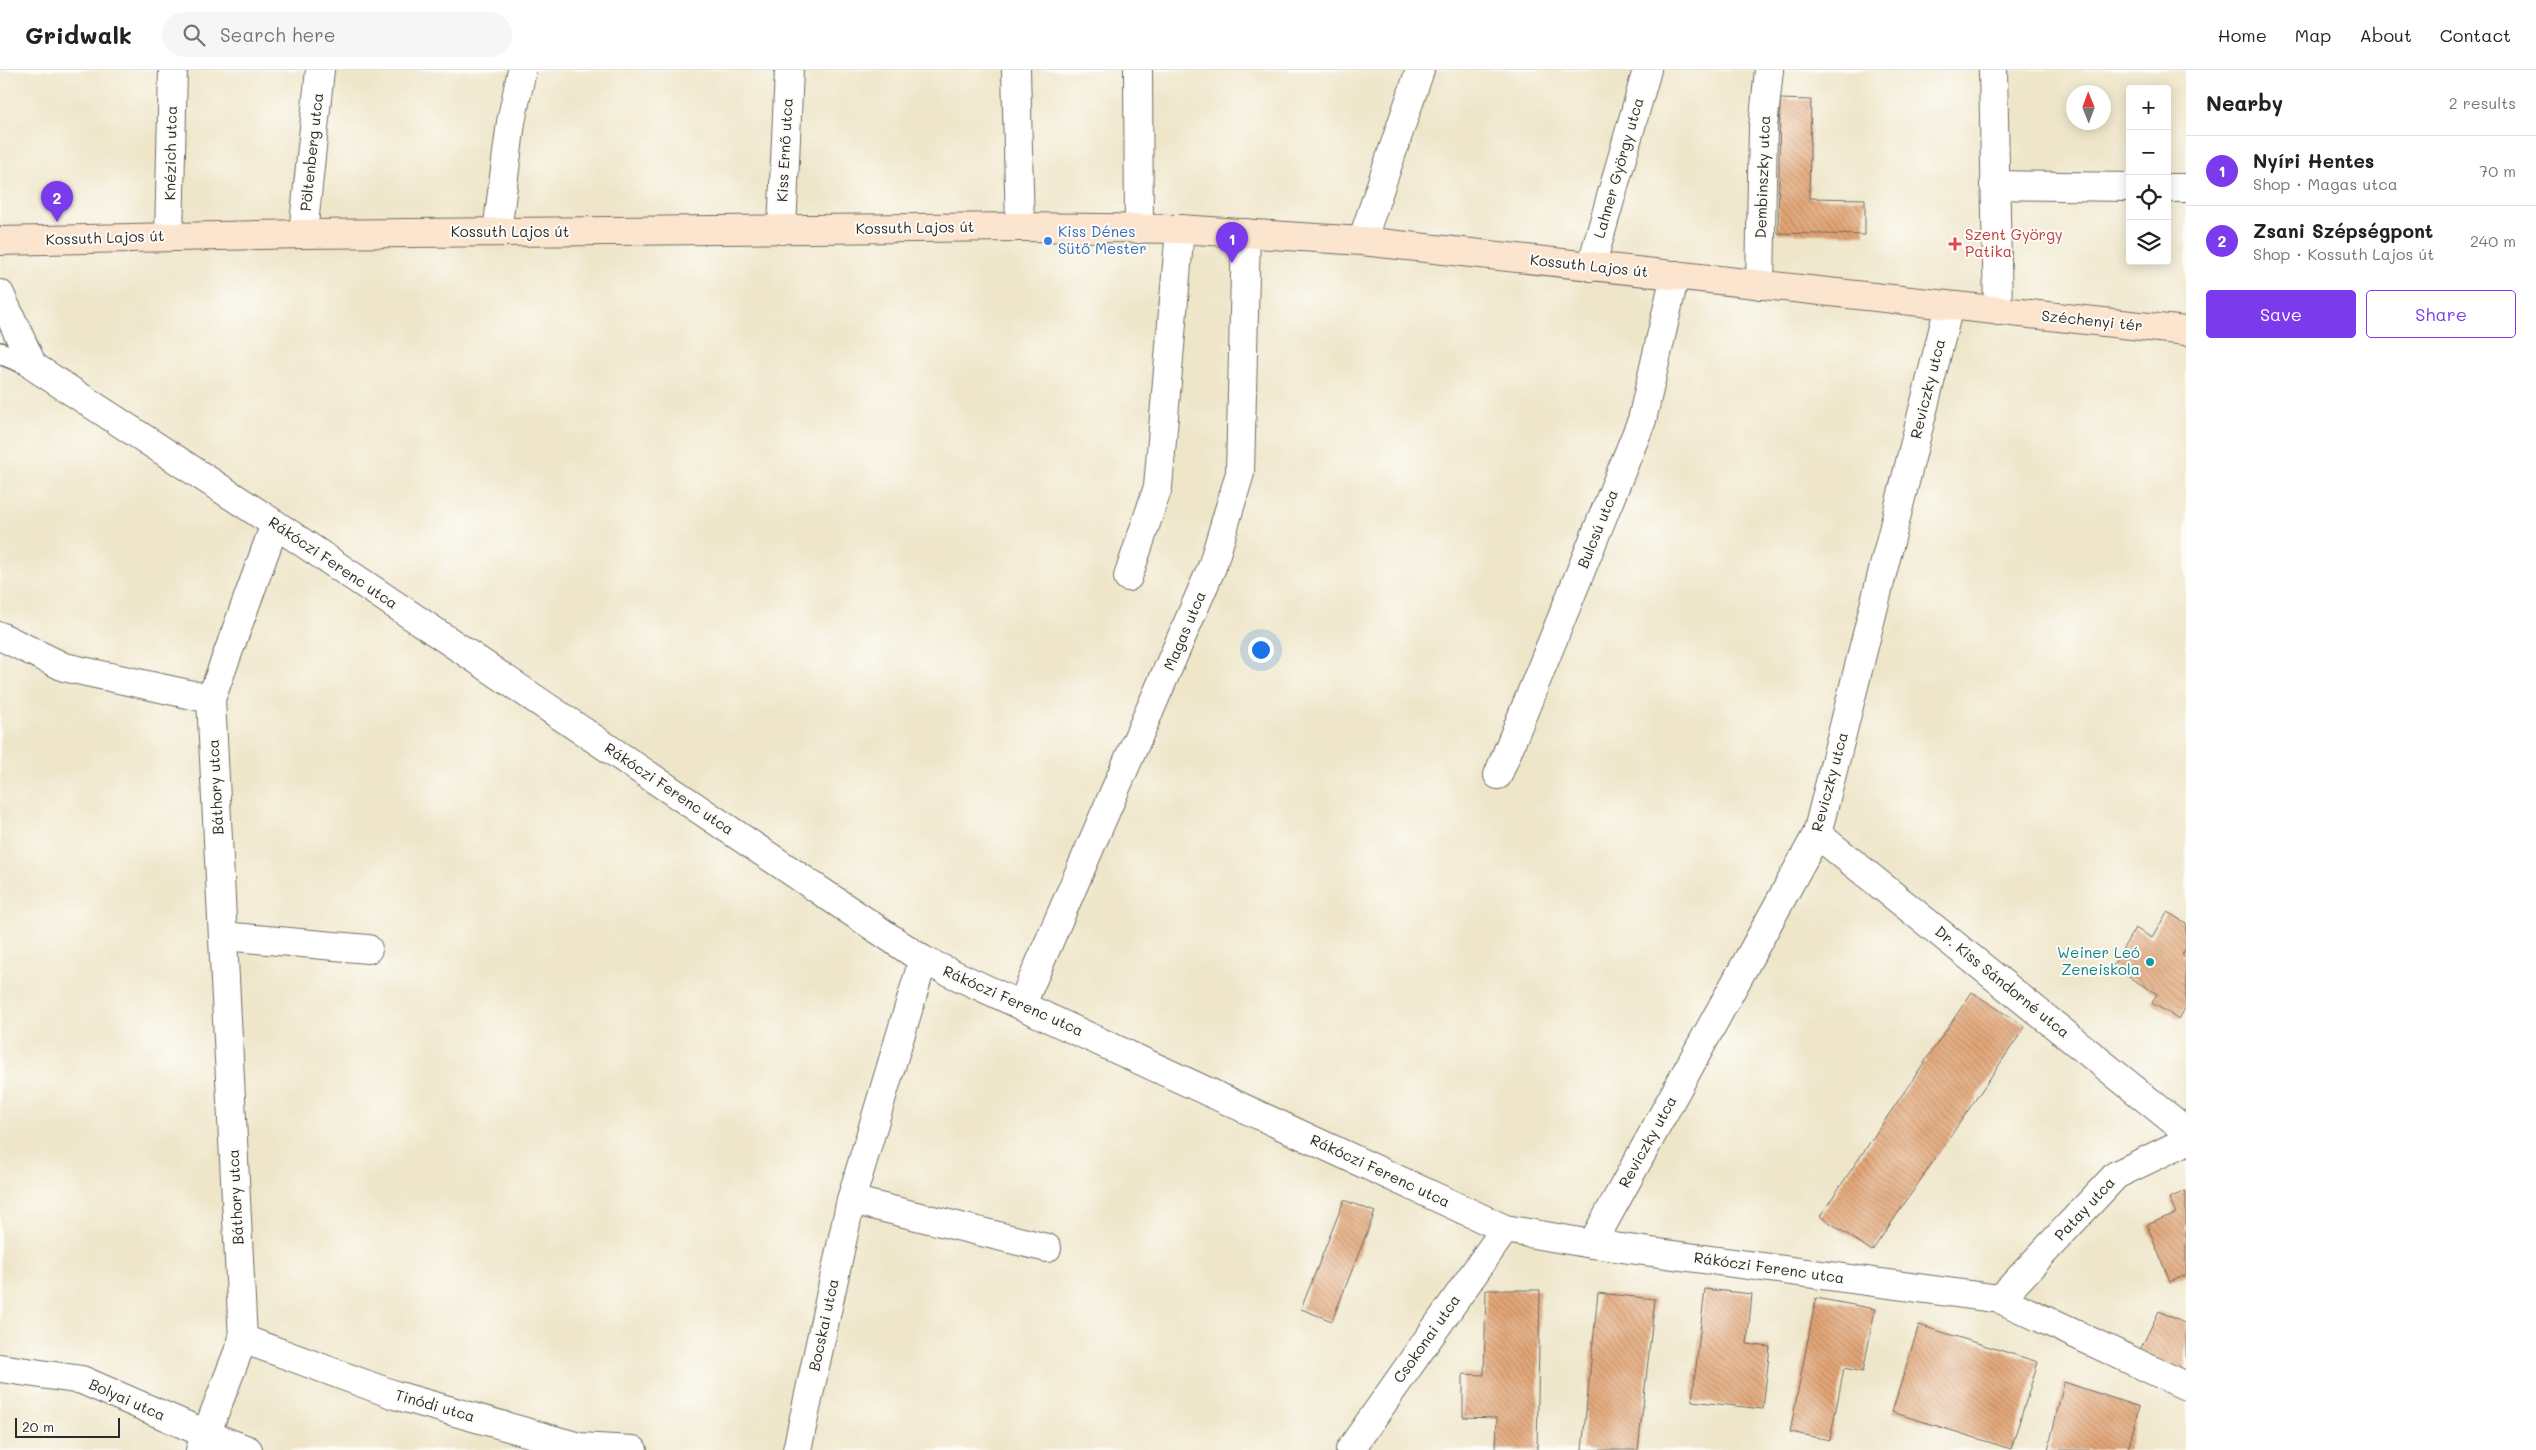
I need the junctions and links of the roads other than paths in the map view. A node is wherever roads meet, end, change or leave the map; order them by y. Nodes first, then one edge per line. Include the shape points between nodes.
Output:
1 (173, 70) edge
2 (320, 70) edge
3 (522, 70) edge
4 (789, 70) edge
5 (1016, 70) edge
6 (1138, 70) edge
7 (1420, 70) edge
8 (1647, 70) edge
9 (1769, 70) edge
10 (1993, 70) edge
11 (1994, 185) junction
12 (2126, 187) edge
13 (2171, 188) edge
14 (2186, 188) edge
15 (1020, 227) junction
16 (1139, 228) junction
17 (1180, 229) junction
18 (782, 230) junction
19 (497, 232) junction
20 (1246, 233) junction
21 (303, 234) junction
22 (169, 236) junction
23 (0, 241) edge
24 (1362, 241) junction
25 (1591, 267) junction
26 (1674, 276) junction
27 (1760, 284) junction
28 (0, 294) edge
29 (1949, 306) junction
30 (1998, 312) junction
31 (2186, 331) edge
32 (0, 353) edge
33 (32, 366) junction
34 (275, 524) junction
35 (1128, 577) dead end
36 (0, 636) edge
37 (211, 699) junction
38 (1498, 775) dead end
39 (1817, 834) junction
40 (223, 936) junction
41 (368, 949) dead end
42 (923, 960) junction
43 (1022, 1004) junction
44 (2186, 1131) edge
45 (2186, 1141) edge
46 (851, 1200) junction
47 (1505, 1229) junction
48 (1592, 1244) junction
49 (1047, 1248) dead end
50 (2000, 1299) junction
51 (243, 1339) junction
52 (0, 1368) edge
53 (2186, 1386) edge
54 (203, 1442) edge
55 (248, 1450) edge
56 (633, 1450) edge
57 (797, 1450) edge
58 (1350, 1450) edge

1 - 22 street, Knézich utca
2 - 21 street, Pöltenberg utca
3 - 19 street via 511,122
4 - 18 street, Kiss Ernő utca
5 - 15 street
6 - 16 street
7 - 24 street
8 - 25 street, Lahner György utca
9 - 27 street, Dembinszky utca via 1763,127
10 - 11 street
11 - 12 street
11 - 30 street
13 - 14 street
15 - 16 main road, Kossuth Lajos út
15 - 18 main road, Kossuth Lajos út
16 - 17 main road, Kossuth Lajos út
17 - 20 main road, Kossuth Lajos út
17 - 35 street via 1158,487
18 - 19 main road, Kossuth Lajos út
19 - 21 main road, Kossuth Lajos út
20 - 24 main road, Kossuth Lajos út
20 - 43 street, Magas utca via 1240,473 1212,567
21 - 22 main road, Kossuth Lajos út
22 - 23 main road, Kossuth Lajos út
24 - 25 main road, Kossuth Lajos út
25 - 26 main road, Kossuth Lajos út
26 - 27 main road, Kossuth Lajos út
26 - 38 street, Bulcsú utca via 1642,420
27 - 29 main road, Kossuth Lajos út
28 - 33 street
29 - 30 main road, Kossuth Lajos út
29 - 39 street, Reviczky utca
30 - 31 main road, Széchenyi tér
32 - 33 lane
33 - 34 street, Rákóczi Ferenc utca
34 - 37 street, Báthory utca
34 - 42 street, Rákóczi Ferenc utca
36 - 37 street via 64,667
37 - 40 street, Báthory utca
39 - 44 street, Dr. Kiss Sándorné utca
39 - 48 street, Reviczky utca
40 - 41 street
40 - 51 street, Báthory utca
42 - 43 street, Rákóczi Ferenc utca
42 - 46 street, Bocskai utca
43 - 47 street, Rákóczi Ferenc utca
45 - 50 street, Patay utca via 2116,1175
46 - 49 street
46 - 57 street, Bocskai utca
47 - 48 street, Rákóczi Ferenc utca
47 - 58 street, Csokonai utca
48 - 50 street, Rákóczi Ferenc utca
50 - 53 street, Rákóczi Ferenc utca
51 - 54 street, Báthory utca
51 - 56 street, Tinódi utca via 395,1395 579,1447
52 - 54 street, Bolyai utca via 82,1380
54 - 55 street, Bolyai utca

